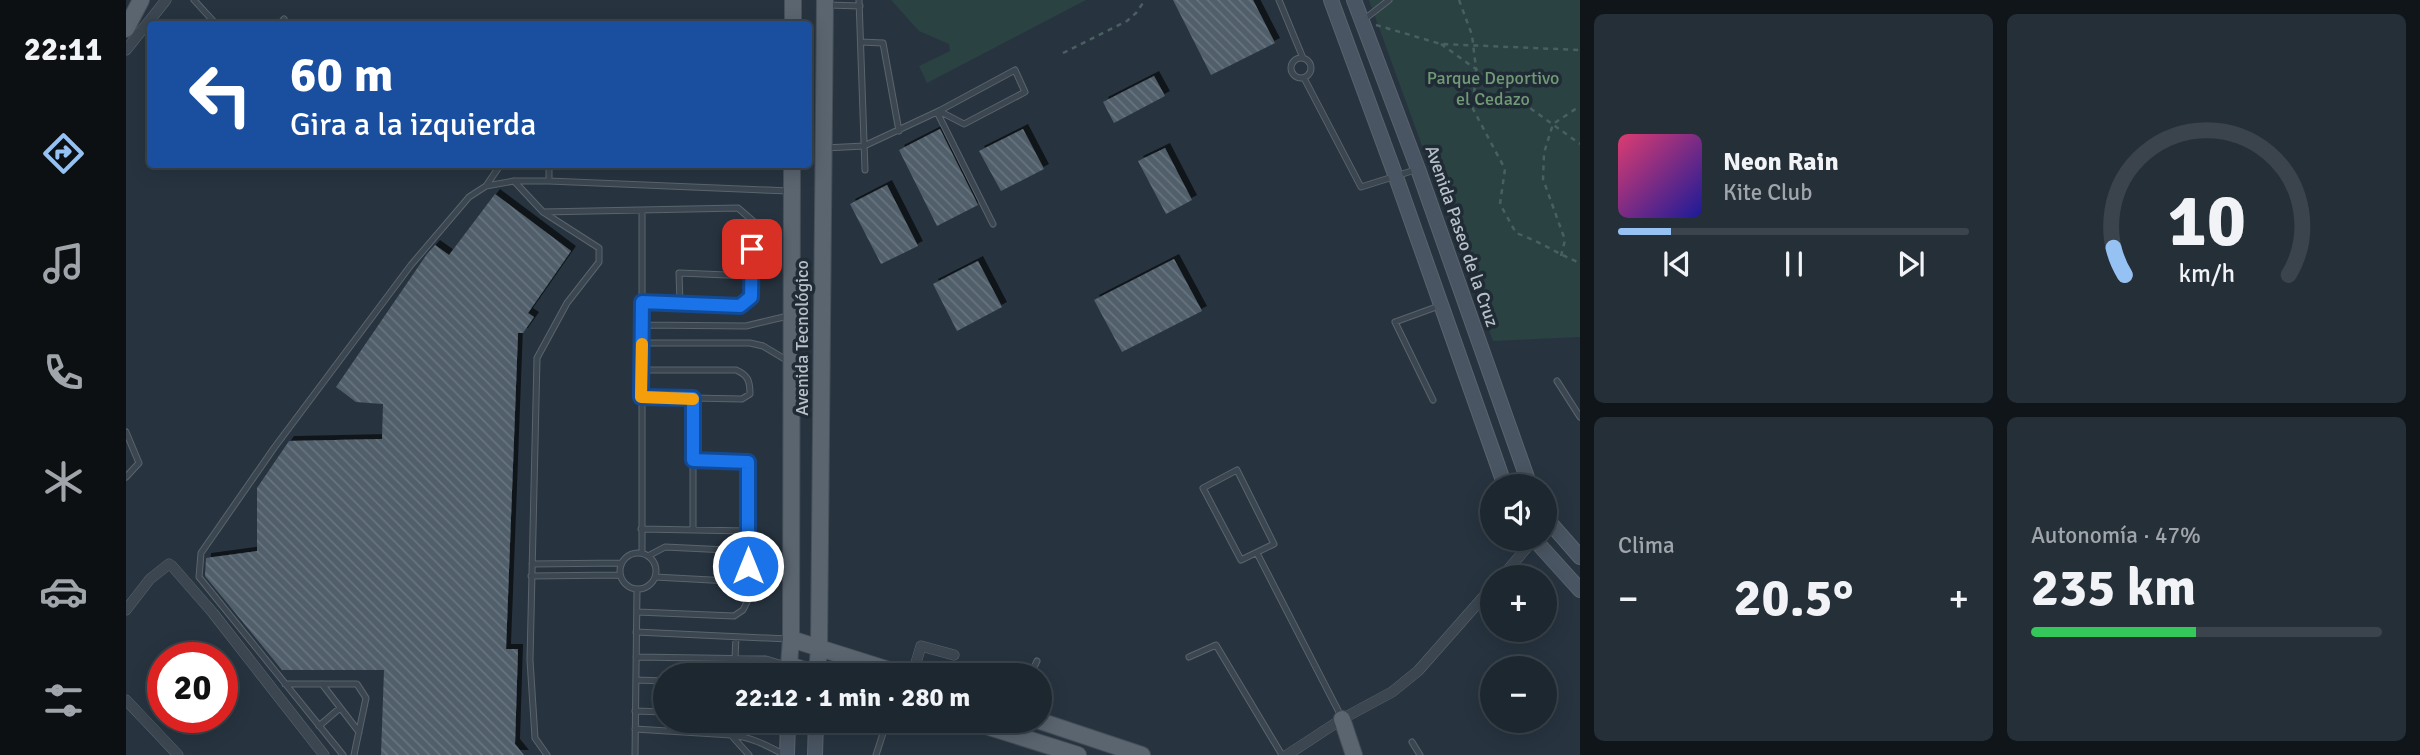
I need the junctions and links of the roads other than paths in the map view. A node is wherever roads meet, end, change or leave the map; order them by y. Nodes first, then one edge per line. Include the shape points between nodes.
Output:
1 (141, 0) edge
2 (166, 0) edge
3 (194, 0) edge
4 (793, 0) edge
5 (1279, 0) edge
6 (1331, 0) edge
7 (1354, 0) edge
8 (1389, 0) edge
9 (825, 3) edge
10 (860, 3) edge
11 (285, 19) dead end
12 (149, 21) edge
13 (213, 21) edge
14 (283, 21) edge
15 (793, 21) edge
16 (1362, 21) junction
17 (147, 24) edge
18 (126, 29) edge
19 (861, 42) junction
20 (126, 50) edge
21 (1303, 58) junction
22 (1304, 78) junction
23 (938, 112) junction
24 (899, 131) junction
25 (864, 146) junction
26 (823, 148) junction
27 (498, 168) edge
28 (549, 168) edge
29 (792, 168) edge
30 (1418, 169) junction
31 (865, 170) dead end
32 (1396, 177) junction
33 (514, 181) junction
34 (550, 181) junction
35 (486, 186) junction
36 (792, 191) junction
37 (642, 210) junction
38 (543, 212) junction
39 (993, 224) dead end
40 (751, 276) junction
41 (642, 302) junction
42 (680, 303) junction
43 (1441, 306) junction
44 (791, 315) junction
45 (642, 326) junction
46 (642, 343) junction
47 (791, 363) junction
48 (641, 370) junction
49 (1557, 381) dead end
50 (641, 397) junction
51 (693, 398) junction
52 (1433, 400) dead end
53 (1580, 416) edge
54 (126, 432) edge
55 (693, 460) junction
56 (1501, 474) edge
57 (1526, 474) edge
58 (126, 477) edge
59 (642, 529) junction
60 (693, 530) junction
61 (748, 531) junction
62 (1557, 533) edge
63 (748, 551) junction
64 (1524, 551) edge
65 (1545, 551) edge
66 (1257, 552) junction
67 (645, 554) junction
68 (1580, 557) edge
69 (621, 563) junction
70 (532, 564) junction
71 (1512, 565) edge
72 (620, 575) junction
73 (531, 576) junction
74 (655, 577) junction
75 (748, 582) junction
76 (637, 589) junction
77 (1580, 590) edge
78 (1480, 601) edge
79 (126, 610) edge
80 (637, 612) junction
81 (636, 632) junction
82 (736, 637) junction
83 (791, 639) junction
84 (819, 648) junction
85 (954, 655) dead end
86 (636, 656) junction
87 (1189, 657) dead end
88 (735, 658) junction
89 (774, 663) edge
90 (790, 663) edge
91 (819, 663) edge
92 (868, 663) edge
93 (915, 663) edge
94 (636, 680) junction
95 (653, 681) edge
96 (285, 684) junction
97 (322, 684) junction
98 (126, 701) edge
99 (340, 708) junction
100 (635, 711) junction
101 (653, 712) edge
102 (1342, 719) junction
103 (1052, 725) edge
104 (319, 726) junction
105 (635, 729) junction
106 (359, 732) junction
107 (787, 733) edge
108 (883, 733) edge
109 (1008, 733) edge
110 (731, 735) junction
111 (1412, 742) dead end
112 (178, 755) edge
113 (324, 755) edge
114 (343, 755) edge
115 (354, 755) edge
116 (547, 755) edge
117 (635, 755) edge
118 (749, 755) edge
119 (786, 755) edge
120 (876, 755) edge
121 (1078, 755) edge
122 (1142, 755) edge
123 (1285, 755) edge
124 (1354, 755) edge
125 (1420, 755) edge

1 - 18 main road
2 - 12 street
3 - 13 lane
4 - 15 main road
5 - 21 lane
6 - 32 main road
7 - 16 main road, Avenida Paseo de la Cruz
8 - 16 lane
9 - 10 lane
9 - 26 main road, Avenida Tecnológico
10 - 19 lane
11 - 14 lane
16 - 30 main road, Avenida Paseo de la Cruz
17 - 20 street
19 - 24 lane via 883,43
19 - 25 lane
21 - 22 lane via 1311,65
21 - 22 lane via 1290,66 1294,76
22 - 32 lane via 1361,187
23 - 23 lane via 964,124 1025,92 1016,70
23 - 24 lane
23 - 39 lane
24 - 25 lane
25 - 26 lane
25 - 31 lane
26 - 84 main road, Avenida Tecnológico
27 - 35 lane
28 - 34 lane
29 - 36 main road, Avenida Tecnológico
30 - 32 lane
30 - 57 main road, Avenida Paseo de la Cruz
32 - 43 main road
33 - 34 lane
33 - 35 lane
33 - 38 lane
34 - 36 lane
35 - 96 lane via 469,197 411,265 201,553 199,577
36 - 44 main road, Avenida Tecnológico
37 - 38 lane
37 - 40 lane via 738,208 753,222
37 - 41 lane
38 - 70 lane via 599,248 599,262 567,303 537,358
40 - 42 lane via 751,297 740,306
40 - 42 lane via 679,274
41 - 42 lane
41 - 45 lane
43 - 52 lane via 1395,322
43 - 56 main road
44 - 45 lane via 746,326
44 - 47 main road, Avenida Tecnológico
45 - 46 lane
46 - 47 lane via 750,343
46 - 48 lane
47 - 83 main road, Avenida Tecnológico
48 - 50 lane
48 - 51 lane via 736,370 750,382 750,394 742,399
49 - 53 lane
50 - 51 lane
50 - 59 lane
51 - 55 lane
54 - 58 lane via 139,463
55 - 60 lane
55 - 61 lane via 748,462
59 - 60 lane
59 - 67 lane
60 - 61 lane
61 - 63 lane
62 - 68 main road
63 - 67 lane via 665,547
63 - 75 lane
64 - 71 street
65 - 77 main road
66 - 66 lane via 1274,544 1237,470 1203,488 1241,560
66 - 102 lane
67 - 69 lane via 630,554
67 - 74 lane via 655,565
69 - 70 lane
69 - 72 lane
70 - 73 lane
72 - 73 lane
72 - 76 lane via 626,585
73 - 116 lane via 535,738
74 - 75 lane
74 - 76 lane via 648,586
75 - 80 lane via 748,600 734,616
76 - 80 lane
78 - 102 street via 1418,671 1392,692
79 - 113 street via 150,579 169,564
80 - 81 lane
81 - 82 lane
81 - 86 lane
82 - 83 lane
82 - 88 lane
83 - 84 main road
83 - 90 main road, Avenida Tecnológico
84 - 91 main road, Avenida Tecnológico
84 - 92 main road
85 - 93 street via 921,646
86 - 88 lane
86 - 94 lane
87 - 123 lane via 1216,645
88 - 89 lane
94 - 95 lane
94 - 100 lane
96 - 97 lane
96 - 104 lane
97 - 99 lane
97 - 106 lane via 358,684 366,698
98 - 112 street
99 - 104 lane
99 - 106 lane
100 - 101 lane
100 - 105 lane
102 - 123 street
102 - 124 main road
103 - 122 main road
104 - 114 lane
105 - 110 lane
105 - 117 lane
106 - 115 lane
107 - 119 main road
108 - 120 lane
109 - 121 main road
110 - 118 lane
110 - 119 lane via 754,739
111 - 125 lane

